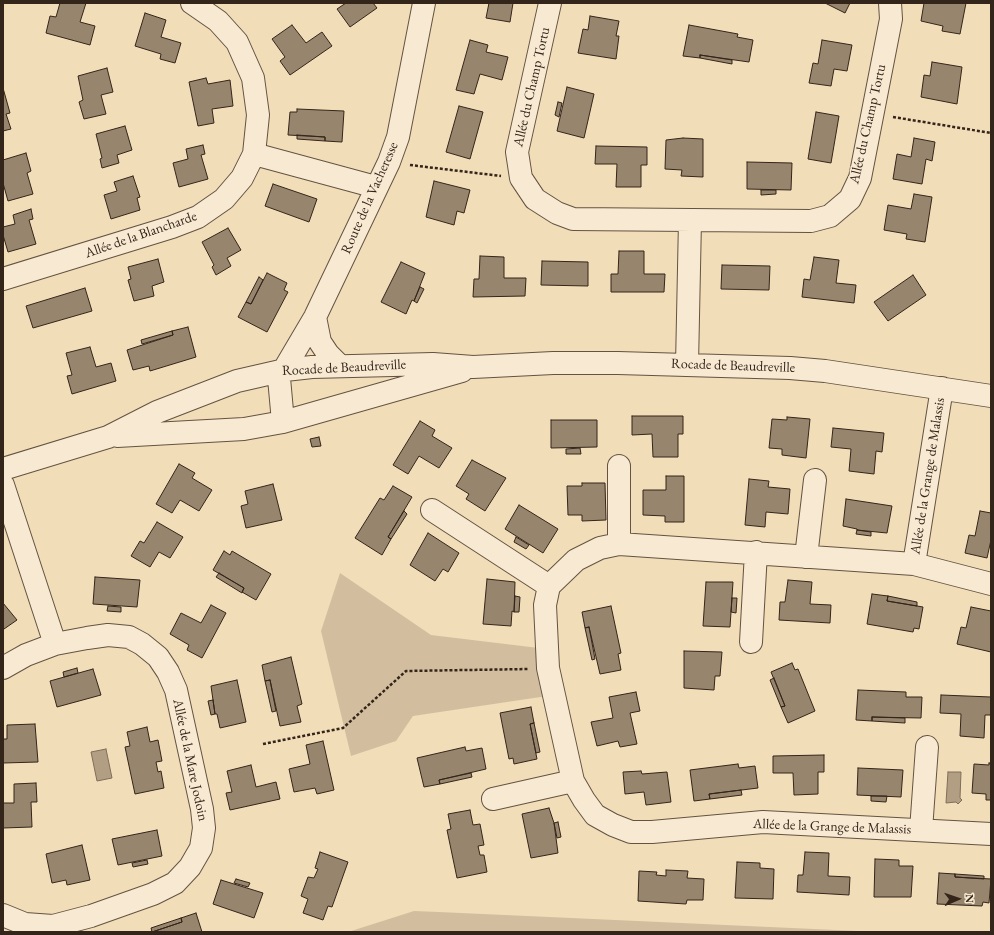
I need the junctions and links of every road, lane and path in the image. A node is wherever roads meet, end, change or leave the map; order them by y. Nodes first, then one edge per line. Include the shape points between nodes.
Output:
1 (192, 3) edge
2 (424, 3) edge
3 (550, 3) edge
4 (890, 3) edge
5 (872, 114) junction
6 (991, 133) edge
7 (254, 154) junction
8 (389, 162) junction
9 (521, 178) junction
10 (376, 187) junction
11 (690, 220) junction
12 (3, 279) edge
13 (315, 317) junction
14 (687, 365) junction
15 (340, 366) junction
16 (473, 368) junction
17 (285, 370) junction
18 (942, 388) junction
19 (991, 396) edge
20 (282, 422) junction
21 (108, 437) junction
22 (619, 466) dead end
23 (3, 469) edge
24 (815, 480) dead end
25 (3, 485) edge
26 (432, 510) dead end
27 (619, 544) junction
28 (756, 552) junction
29 (806, 556) junction
30 (914, 564) junction
31 (991, 584) edge
32 (549, 586) junction
33 (751, 642) dead end
34 (55, 644) junction
35 (3, 668) edge
36 (548, 668) junction
37 (264, 744) dead end
38 (927, 747) dead end
39 (573, 781) junction
40 (492, 799) dead end
41 (921, 830) junction
42 (991, 834) edge
43 (3, 915) edge

1 - 7 street, Allée de la Blancharde via 218,21 237,42 253,78 258,115
2 - 8 street, Route de la Vacheresse via 398,137
3 - 9 street, Allée du Champ Tortu via 517,152
4 - 5 street, Allée du Champ Tortu via 891,19
5 - 6 path
5 - 11 street, Allée du Champ Tortu via 860,178 850,199 830,216 811,221
7 - 10 street
7 - 12 street, Allée de la Blancharde via 242,178 224,199 198,217
8 - 9 path
8 - 10 street, Route de la Vacheresse
9 - 11 street, Allée du Champ Tortu via 535,199 557,213 573,219
10 - 13 street, Route de la Vacheresse
11 - 14 street
13 - 15 street via 320,342
13 - 17 street, Route de la Vacheresse
14 - 16 street, Rocade de Beaudreville via 553,363
14 - 18 street, Rocade de Beaudreville via 825,371
15 - 16 street, Rocade de Beaudreville via 433,364
15 - 17 street, Rocade de Beaudreville
16 - 20 street, Rocade de Beaudreville
17 - 20 street, Route de la Vacheresse via 279,378
17 - 21 street, Rocade de Beaudreville via 237,381 156,412
18 - 19 street, Rocade de Beaudreville
18 - 30 street, Allée de la Grange de Malassis
20 - 21 street, Rocade de Beaudreville via 244,429
21 - 23 street, Rocade de Beaudreville
22 - 27 street
24 - 29 street
25 - 34 street
26 - 32 street
27 - 28 street, Allée de la Grange de Malassis
27 - 32 street, Allée de la Grange de Malassis via 600,548 576,560
28 - 29 street, Allée de la Grange de Malassis
28 - 33 street
29 - 30 street, Allée de la Grange de Malassis
30 - 31 street, Allée de la Grange de Malassis
32 - 36 street, Allée de la Grange de Malassis via 545,605
34 - 35 street, Allée de la Mare Jodoin via 26,655
34 - 43 street, Allée de la Mare Jodoin via 108,635 129,637 158,657 176,690 202,809 204,828 201,848 190,867 175,883 154,894 91,916 54,926 25,924
36 - 37 path via 406,671 343,728
36 - 39 street, Allée de la Grange de Malassis
38 - 41 street, Allée de la Grange de Malassis
39 - 40 street
39 - 41 street, Allée de la Grange de Malassis via 595,815 631,832 764,822
41 - 42 street, Allée de la Grange de Malassis

